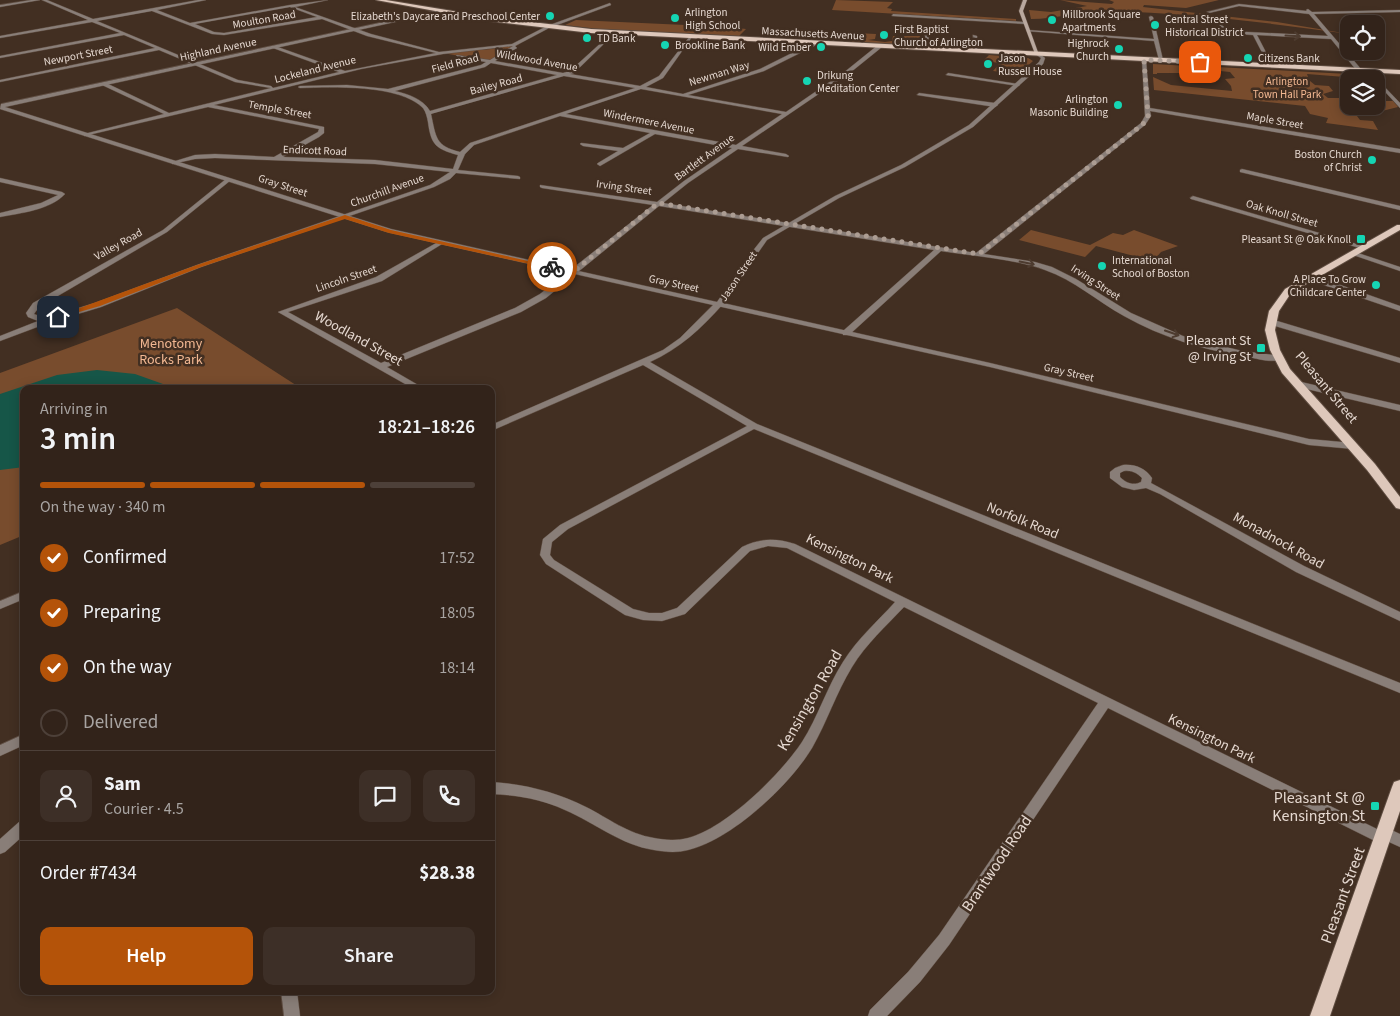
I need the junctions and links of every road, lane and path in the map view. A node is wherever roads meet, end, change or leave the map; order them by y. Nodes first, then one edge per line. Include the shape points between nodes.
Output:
1 (38, 0) edge
2 (44, 0) edge
3 (204, 0) edge
4 (326, 0) edge
5 (379, 0) edge
6 (1025, 0) edge
7 (25, 1) edge
8 (610, 4) dead end
9 (0, 6) edge
10 (290, 6) junction
11 (1306, 7) dead end
12 (153, 10) junction
13 (440, 11) junction
14 (1399, 11) edge
15 (1209, 12) dead end
16 (1311, 13) junction
17 (893, 15) dead end
18 (1151, 17) dead end
19 (321, 18) junction
20 (93, 20) junction
21 (1217, 22) dead end
22 (1025, 23) junction
23 (189, 24) junction
24 (548, 27) junction
25 (354, 30) junction
26 (1028, 32) junction
27 (613, 33) junction
28 (927, 33) dead end
29 (1254, 33) junction
30 (124, 34) junction
31 (690, 36) junction
32 (975, 36) dead end
33 (0, 37) edge
34 (1332, 38) junction
35 (1156, 40) junction
36 (522, 42) junction
37 (816, 43) junction
38 (275, 46) junction
39 (880, 46) junction
40 (159, 48) junction
41 (926, 49) junction
42 (977, 51) junction
43 (443, 53) junction
44 (1037, 54) junction
45 (0, 58) edge
46 (1144, 60) junction
47 (1161, 60) junction
48 (493, 62) junction
49 (195, 64) junction
50 (1271, 66) junction
51 (1358, 70) joint
52 (344, 72) junction
53 (1385, 73) edge
54 (948, 74) dead end
55 (1400, 74) edge
56 (566, 75) junction
57 (0, 81) edge
58 (104, 84) junction
59 (1018, 85) junction
60 (282, 87) junction
61 (640, 88) junction
62 (1385, 89) edge
63 (387, 91) junction
64 (919, 94) dead end
65 (682, 95) junction
66 (206, 105) junction
67 (995, 105) junction
68 (1400, 106) edge
69 (0, 107) edge
70 (1147, 109) junction
71 (428, 113) junction
72 (785, 113) junction
73 (169, 115) junction
74 (560, 115) junction
75 (653, 133) junction
76 (86, 135) junction
77 (583, 144) dead end
78 (734, 148) junction
79 (623, 150) junction
80 (1400, 151) edge
81 (460, 154) junction
82 (786, 156) dead end
83 (276, 158) junction
84 (174, 163) junction
85 (600, 164) dead end
86 (455, 170) junction
87 (1242, 171) dead end
88 (518, 178) dead end
89 (0, 180) edge
90 (228, 180) junction
91 (542, 186) dead end
92 (1193, 198) dead end
93 (658, 203) junction
94 (1400, 208) edge
95 (0, 216) edge
96 (345, 217) junction
97 (788, 225) junction
98 (1400, 227) edge
99 (440, 243) junction
100 (940, 248) junction
101 (1365, 248) junction
102 (979, 254) junction
103 (1355, 254) junction
104 (1400, 269) edge
105 (573, 272) junction
106 (1312, 278) junction
107 (719, 304) junction
108 (1400, 309) edge
109 (282, 312) joint
110 (46, 321) junction
111 (1271, 322) junction
112 (846, 333) junction
113 (0, 340) edge
114 (1278, 358) junction
115 (1400, 361) edge
116 (644, 362) junction
117 (382, 366) junction
118 (1297, 384) junction
119 (414, 385) edge
120 (1400, 408) edge
121 (495, 426) edge
122 (754, 426) junction
123 (1352, 446) junction
124 (1146, 484) dead end
125 (1400, 505) edge
126 (20, 597) edge
127 (903, 601) junction
128 (0, 605) edge
129 (1400, 617) edge
130 (1400, 688) edge
131 (1104, 702) junction
132 (20, 741) edge
133 (0, 750) edge
134 (1400, 787) edge
135 (495, 788) edge
136 (20, 830) edge
137 (1390, 838) edge
138 (0, 848) edge
139 (289, 995) edge
140 (292, 1016) edge
141 (876, 1016) edge
142 (1320, 1016) edge

1 - 7 street
2 - 20 street
3 - 12 street
4 - 10 street
5 - 13 main road, Massachusetts Avenue
6 - 22 main road via 1021,11
7 - 9 street
8 - 24 street, Lockeland Avenue
10 - 19 street, Wildwood Avenue
10 - 23 street
11 - 16 street
12 - 20 street
12 - 23 street, Moulton Road
13 - 24 main road, Massachusetts Avenue
13 - 25 street, Highland Avenue
14 - 16 street
15 - 16 street via 1239,5
16 - 34 street
17 - 22 street
18 - 35 street
19 - 23 street, Moulton Road via 233,34 218,34
19 - 25 street, Wildwood Avenue
20 - 30 street
20 - 33 street
21 - 29 street via 1227,32
22 - 26 main road
24 - 27 main road, Massachusetts Avenue
24 - 36 street, Lockeland Avenue
25 - 38 street, Highland Avenue
25 - 43 street, Wildwood Avenue
26 - 35 street
26 - 44 main road
27 - 31 main road, Massachusetts Avenue
27 - 56 street, Bailey Road via 576,70
28 - 41 street
29 -> 34 street
29 - 50 street
30 - 40 street
30 - 45 street
31 - 37 main road, Massachusetts Avenue
31 - 61 street via 661,76
32 - 42 street
34 - 51 street
35 - 47 street
36 - 43 street, Lockeland Avenue via 491,49
36 - 48 street, Field Road
37 - 39 main road, Massachusetts Avenue
37 - 65 street, Newman Way via 762,70
38 - 49 street, Highland Avenue
38 - 52 street
39 - 41 main road, Massachusetts Avenue
39 - 72 street, Bartlett Avenue via 849,71
40 - 49 street
40 - 57 street, Newport Street
41 - 42 main road, Massachusetts Avenue
42 - 44 main road, Massachusetts Avenue
43 - 48 street, Wildwood Avenue
43 - 52 street, Lockeland Avenue
44 - 46 main road, Massachusetts Avenue
44 - 59 street, Jason Street via 1043,58 1041,63
46 - 47 main road, Massachusetts Avenue
46 - 70 street
47 - 50 main road, Massachusetts Avenue
48 - 56 street, Wildwood Avenue
48 - 63 street, Field Road
49 - 58 street, Highland Avenue
49 - 60 street via 245,83
50 - 51 main road, Massachusetts Avenue
52 - 60 street, Lockeland Avenue
53 - 55 main road, Massachusetts Avenue
54 - 59 street
56 - 61 street, Wildwood Avenue
56 - 71 street, Bailey Road
58 - 69 street, Highland Avenue
58 - 73 street
59 - 67 street, Jason Street
60 - 63 street via 346,86
60 - 66 street, Lockeland Avenue
61 - 65 street, Wildwood Avenue
61 - 74 street
62 - 68 street
63 - 71 street via 418,101
64 - 67 street
65 - 72 street, Wildwood Avenue
66 - 73 street, Lockeland Avenue
66 - 83 street, Temple Street via 322,128 317,136
67 - 97 street, Jason Street via 971,126 903,166 838,196
69 - 76 street, Gray Street
70 - 80 street, Maple Street
70 - 102 street via 1146,120 1138,129
71 - 81 street via 433,141 445,150
72 - 78 street, Bartlett Avenue
73 - 76 street, Lockeland Avenue
74 - 75 street, Windermere Avenue
74 - 81 street via 472,144
75 - 78 street, Windermere Avenue
75 - 79 street
76 - 84 street, Gray Street
77 - 79 street
78 - 82 street, Windermere Avenue
78 - 93 street, Bartlett Avenue
79 - 85 street
81 - 86 street
83 - 84 street, Endicott Road via 205,156
83 - 86 street, Endicott Road
84 - 90 street, Gray Street
86 - 88 street, Endicott Road
86 - 96 street, Churchill Avenue via 432,186
87 - 94 street
89 - 95 street via 62,194 50,202
90 - 96 street, Gray Street
90 - 110 street, Valley Road via 165,231 36,305 31,315
91 - 93 street, Irving Street
92 - 101 street, Oak Knoll Street
93 - 97 street, Irving Street
93 - 105 street, Bartlett Avenue
96 - 99 street, Gray Street
96 - 110 street, Churchill Avenue
97 - 100 street, Irving Street
97 - 107 street, Jason Street via 756,248
98 - 101 main road
99 - 105 street, Gray Street
99 - 109 street, Lincoln Street via 379,279
100 - 102 street, Irving Street
100 - 112 street
101 - 103 main road
102 -> 114 street, Irving Street via 1057,271 1082,283 1130,316 1172,334 1246,354
103 - 104 street
103 - 106 main road
105 - 107 street, Gray Street
105 - 117 street, Bartlett Avenue via 543,296 518,310
106 - 108 street
106 - 111 main road via 1281,298
107 - 112 street, Gray Street
107 - 116 street, Jason Street via 679,344
109 - 117 street, Woodland Street
110 - 113 street, Churchill Avenue
111 - 114 main road, Pleasant Street via 1270,332
111 - 115 street
112 - 123 street, Gray Street via 1309,442
114 - 118 main road, Pleasant Street
116 - 121 street, Jason Street
116 - 122 street, Norfolk Road
117 - 119 street, Woodland Street
118 - 120 street
118 - 123 main road, Pleasant Street
122 - 127 street, Kensington Park via 564,527 547,541 545,555 550,562 629,612 643,617 670,616 681,611 746,549 768,542 792,546
122 - 130 street, Norfolk Road
123 - 125 main road, Pleasant Street
124 - 129 street, Monadnock Road via 1300,569
126 - 128 street
127 - 131 street, Kensington Park
127 - 135 street, Kensington Road via 848,663 798,759 736,817 695,841 678,846 646,843 552,798
131 - 137 street, Kensington Park
131 - 141 street, Brantwood Road via 944,940
132 - 133 street
134 - 137 main road, Pleasant Street
136 - 138 street
137 - 142 main road, Pleasant Street
139 - 140 street

